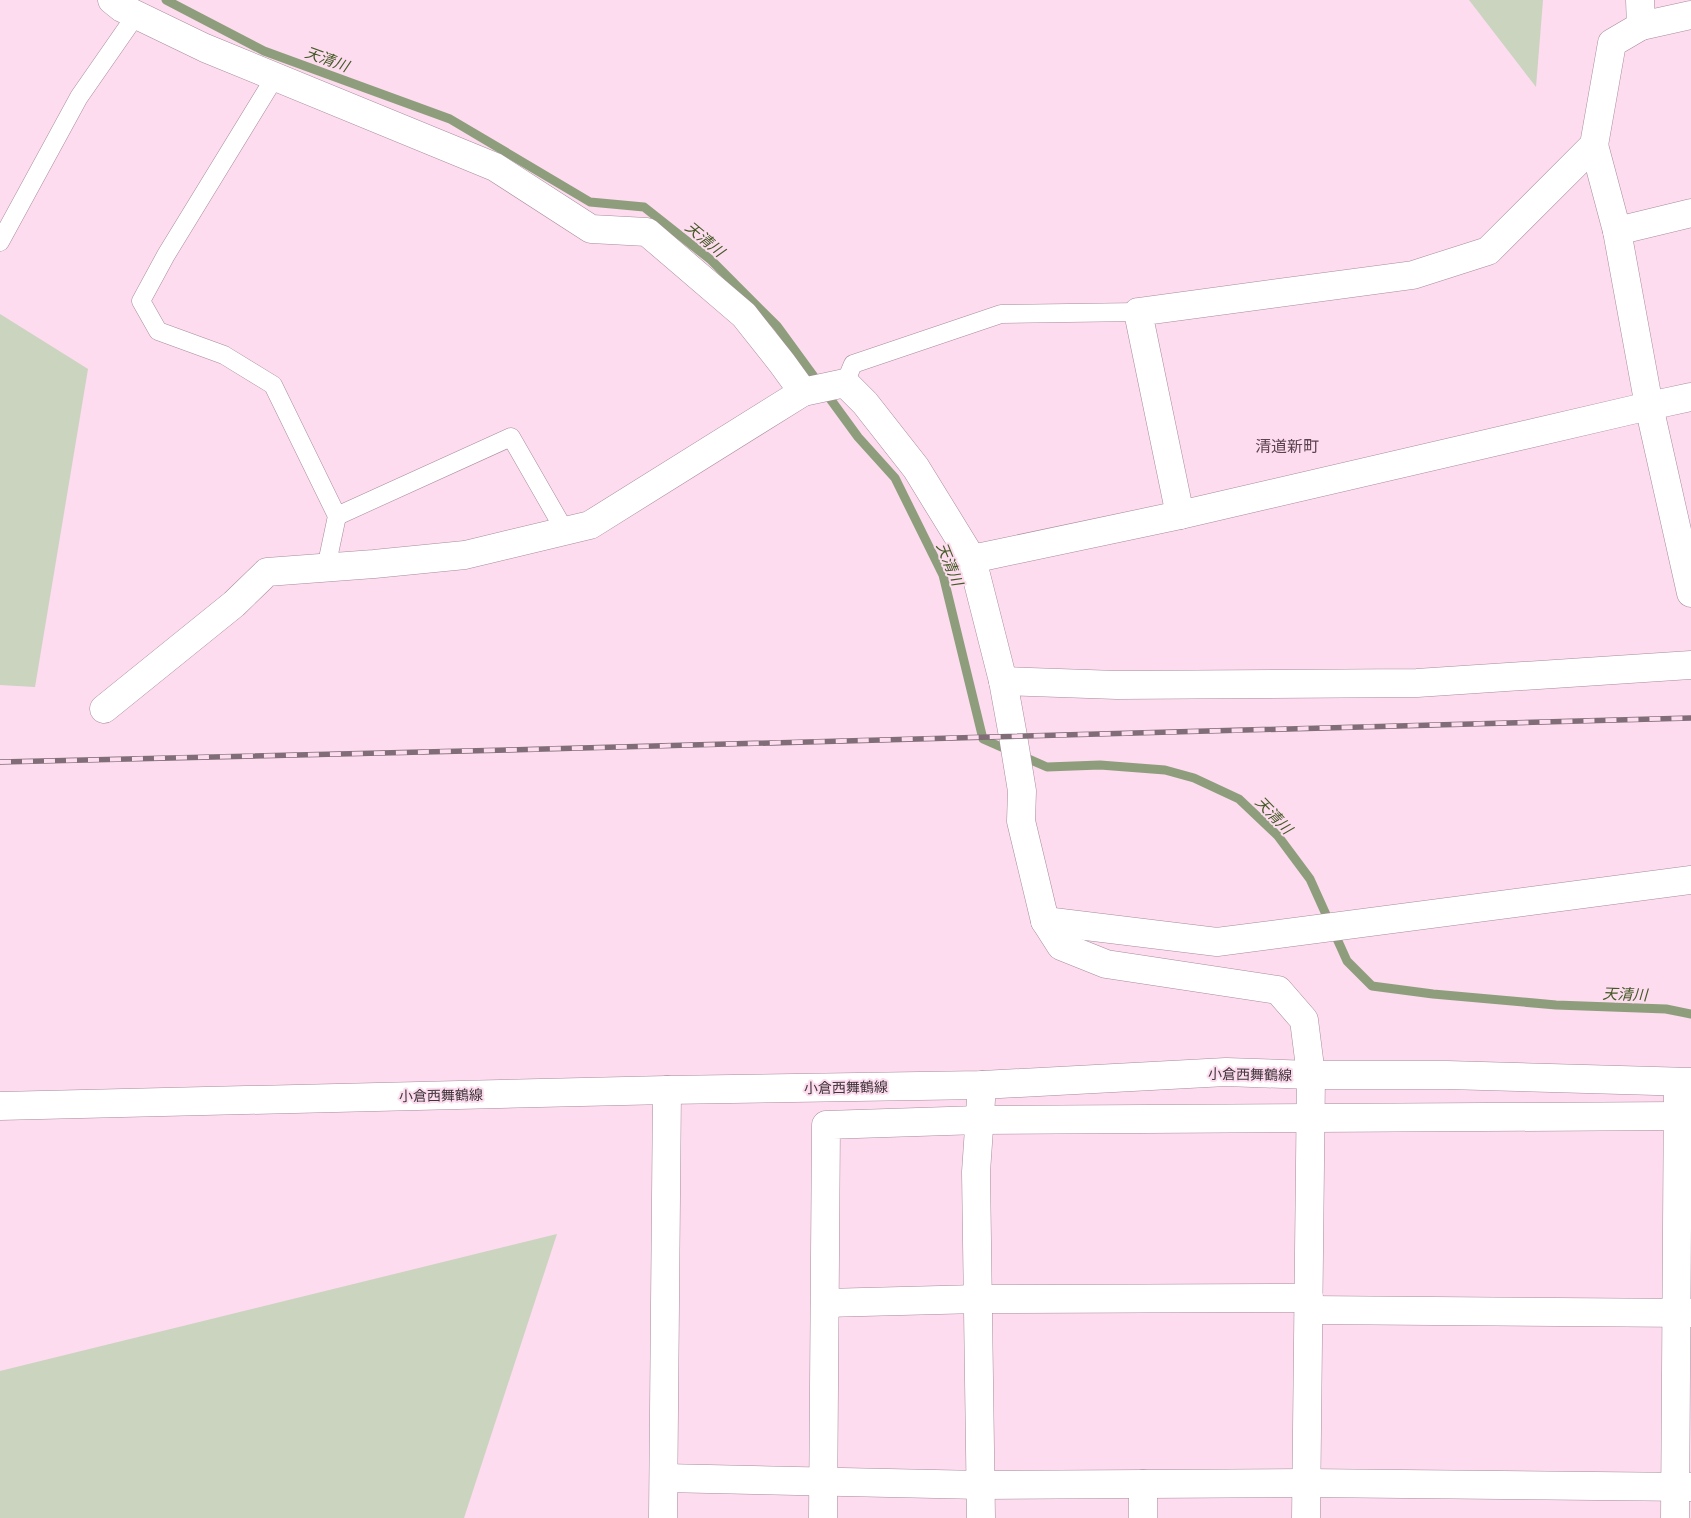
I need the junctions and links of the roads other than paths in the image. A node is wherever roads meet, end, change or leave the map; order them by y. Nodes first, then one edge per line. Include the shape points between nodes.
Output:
1 (112, 0) edge
2 (1640, 13) edge
3 (1691, 14) edge
4 (136, 15) junction
5 (275, 77) junction
6 (1594, 145) junction
7 (1691, 213) edge
8 (1617, 231) junction
9 (0, 242) edge
10 (1138, 312) junction
11 (845, 383) junction
12 (802, 392) junction
13 (1691, 397) edge
14 (1649, 406) junction
15 (1180, 515) junction
16 (337, 516) junction
17 (565, 531) junction
18 (972, 559) junction
19 (326, 568) junction
20 (1691, 594) edge
21 (1691, 665) edge
22 (1003, 681) junction
23 (104, 709) dead end
24 (1691, 880) edge
25 (1045, 921) junction
26 (1311, 1075) junction
27 (1684, 1082) edge
28 (982, 1085) junction
29 (667, 1090) junction
30 (0, 1106) edge
31 (1310, 1117) junction
32 (979, 1120) junction
33 (1682, 1126) edge
34 (978, 1299) junction
35 (825, 1303) junction
36 (1309, 1304) junction
37 (1684, 1312) edge
38 (664, 1478) junction
39 (823, 1481) junction
40 (1143, 1484) junction
41 (1306, 1484) junction
42 (981, 1485) junction
43 (1683, 1487) edge
44 (663, 1518) edge
45 (823, 1518) edge
46 (981, 1518) edge
47 (1143, 1518) edge
48 (1306, 1518) edge
49 (1675, 1518) edge

1 - 4 street
2 - 3 street
2 - 6 street via 1612,43
4 - 5 street
4 - 9 lane via 79,97
5 - 12 street via 495,167 591,229 647,232 744,315
5 - 16 lane via 141,301 158,332 224,355 273,385
6 - 8 street
6 - 10 street via 1488,251 1413,275
7 - 8 street
8 - 14 street
10 - 11 lane via 1001,314 853,364
10 - 15 street
11 - 12 street
11 - 18 street via 865,403 916,468
12 - 17 street via 590,525
13 - 14 street
14 - 15 street
14 - 20 street
15 - 18 street
16 - 17 lane via 511,437
16 - 19 lane
17 - 19 street via 465,555
18 - 22 street
19 - 23 street via 267,572 234,604
21 - 22 street via 1417,683 1116,685
22 - 25 street via 1022,791 1021,821
24 - 25 street via 1217,942
25 - 26 street via 1061,946 1106,964 1278,990 1304,1020
26 - 27 street, 小倉西舞鶴線 via 1447,1075
26 - 28 street, 小倉西舞鶴線 via 1226,1072
26 - 31 street
27 - 33 street
28 - 29 street, 小倉西舞鶴線
28 - 32 street
29 - 30 street, 小倉西舞鶴線
29 - 38 street
31 - 32 street
31 - 33 street
31 - 36 street
32 - 34 street via 976,1172
32 - 35 street via 826,1125
33 - 37 street
34 - 35 street
34 - 36 street
34 - 42 street
35 - 39 street
36 - 37 street
36 - 41 street
37 - 43 street
38 - 39 street
38 - 44 street
39 - 42 street
39 - 45 street
40 - 41 street
40 - 42 street
40 - 47 street
41 - 43 street
41 - 48 street
42 - 46 street
43 - 49 street

